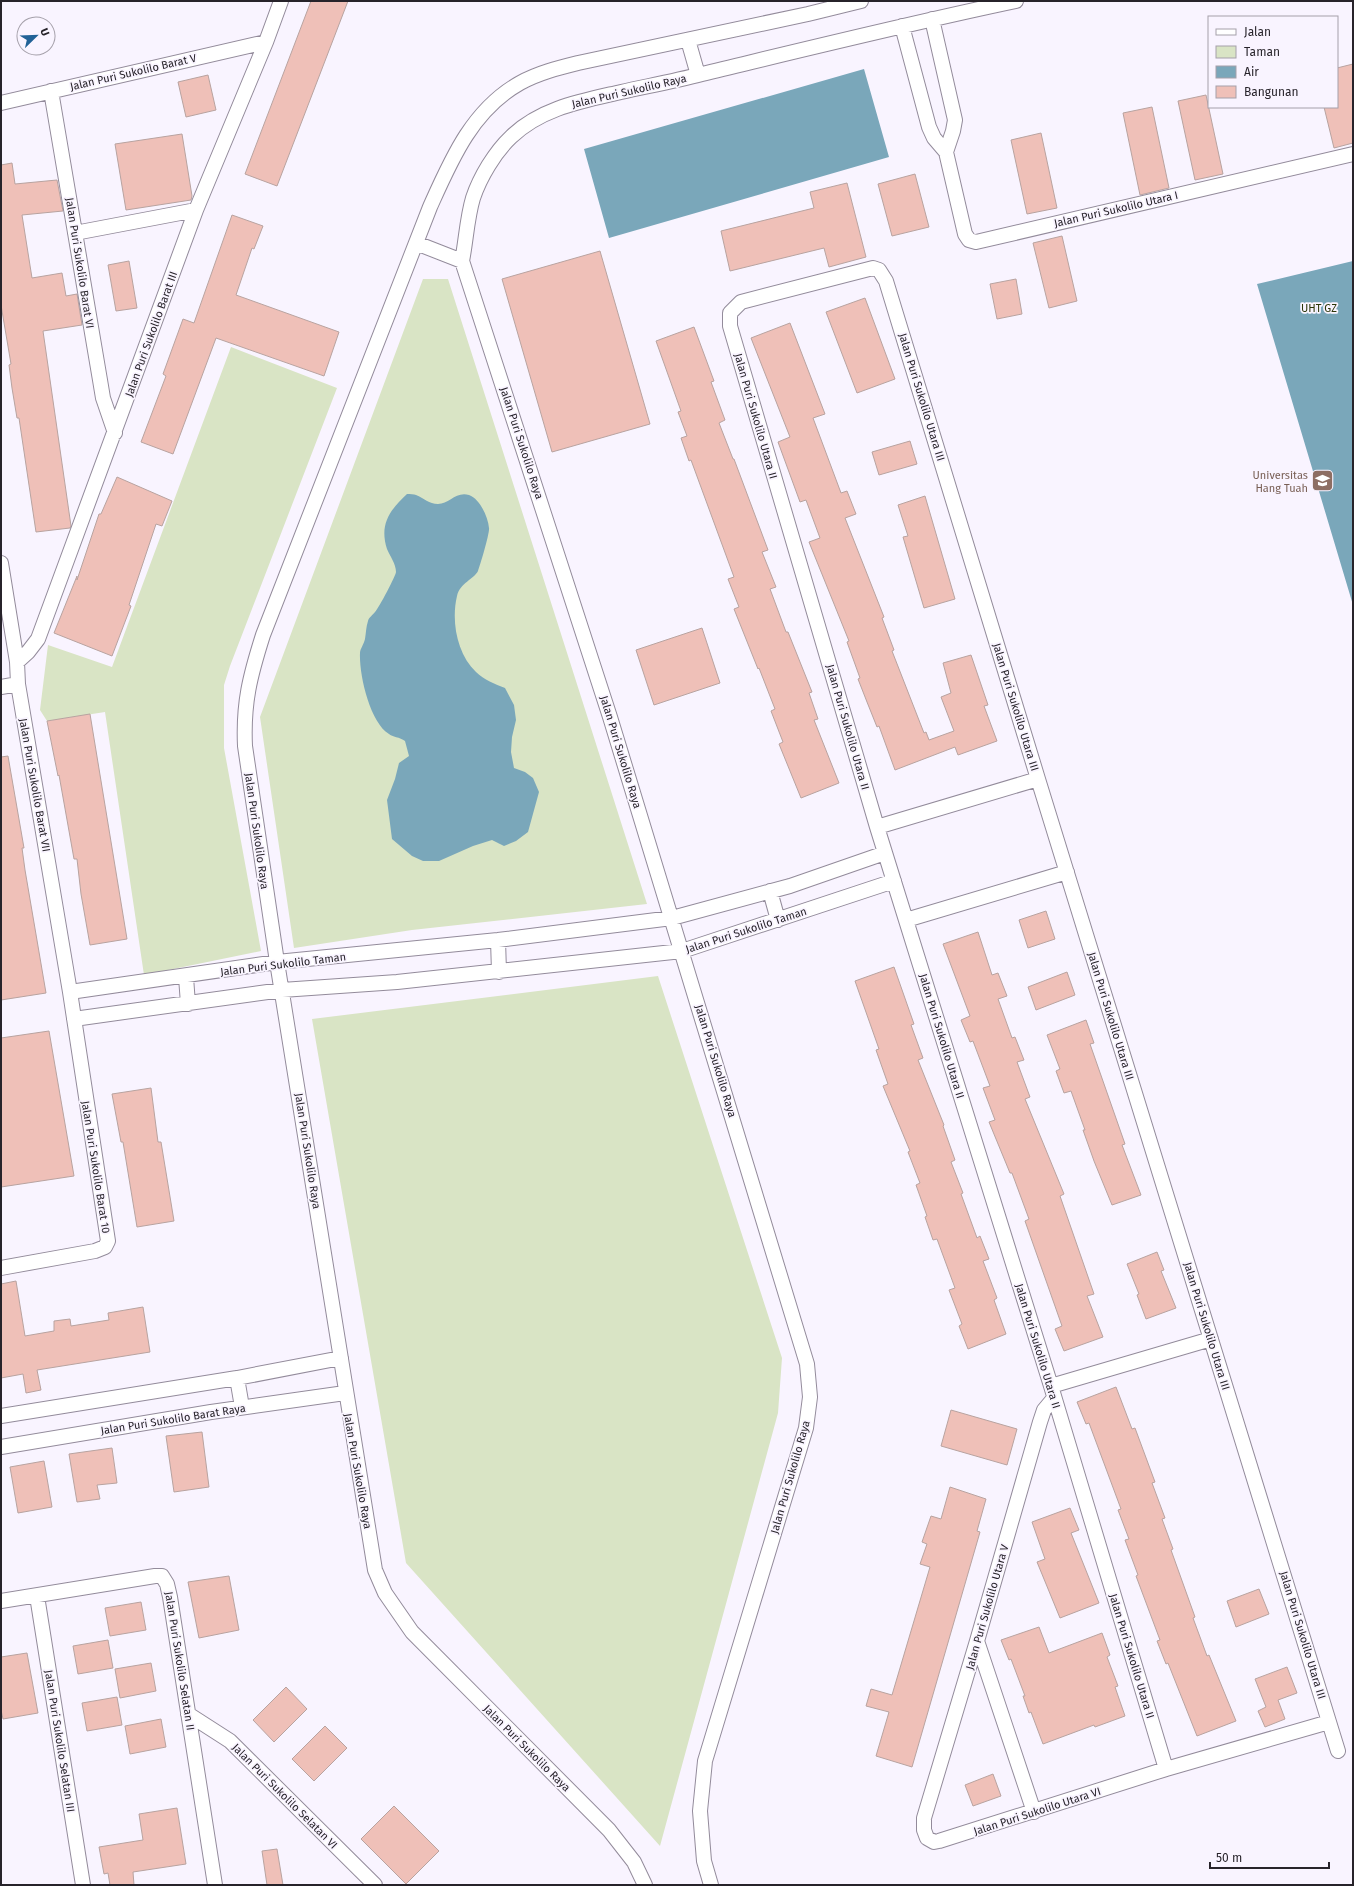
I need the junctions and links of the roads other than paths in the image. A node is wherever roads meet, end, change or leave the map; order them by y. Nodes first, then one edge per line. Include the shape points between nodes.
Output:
1 (281, 1) edge
2 (861, 1) edge
3 (1016, 1) edge
4 (932, 19) junction
5 (902, 26) junction
6 (688, 40) junction
7 (266, 42) junction
8 (698, 75) junction
9 (52, 91) junction
10 (1, 103) edge
11 (946, 152) junction
12 (1353, 154) edge
13 (196, 210) junction
14 (75, 233) junction
15 (416, 243) junction
16 (462, 261) junction
17 (737, 304) joint
18 (115, 433) junction
19 (1, 563) edge
20 (17, 662) junction
21 (18, 684) junction
22 (1, 687) edge
23 (1038, 779) junction
24 (878, 827) junction
25 (885, 853) junction
26 (1067, 872) junction
27 (894, 881) junction
28 (770, 891) junction
29 (672, 918) junction
30 (778, 920) junction
31 (906, 920) junction
32 (498, 940) junction
33 (682, 951) junction
34 (277, 962) junction
35 (499, 972) junction
36 (186, 977) junction
37 (282, 990) junction
38 (188, 1004) junction
39 (72, 1006) junction
40 (1, 1268) edge
41 (1211, 1339) junction
42 (341, 1358) junction
43 (237, 1378) junction
44 (1052, 1392) junction
45 (345, 1393) junction
46 (242, 1407) junction
47 (1, 1416) edge
48 (1, 1447) edge
49 (37, 1596) junction
50 (1, 1602) edge
51 (977, 1642) junction
52 (188, 1714) junction
53 (1330, 1722) junction
54 (1338, 1751) dead end
55 (1166, 1769) junction
56 (1034, 1812) junction
57 (924, 1818) joint
58 (83, 1885) edge
59 (215, 1885) edge
60 (375, 1885) edge
61 (645, 1885) edge
62 (711, 1885) edge

1 - 7 street, Jalan Puri Sukolilo Barat III
2 - 6 street, Jalan Puri Sukolilo Raya
3 - 4 street, Jalan Puri Sukolilo Raya
4 - 5 street, Jalan Puri Sukolilo Raya
4 - 11 street via 955,120
5 - 8 street, Jalan Puri Sukolilo Raya
5 - 11 street via 929,127 934,138
6 - 8 street
6 - 15 street, Jalan Puri Sukolilo Raya via 546,71 520,83 500,97 485,110 469,130 450,164
7 - 9 street, Jalan Puri Sukolilo Barat V
7 - 13 street, Jalan Puri Sukolilo Barat III
8 - 16 street, Jalan Puri Sukolilo Raya via 574,103 526,124 510,137 482,177 473,198
9 - 10 street, Jalan Puri Sukolilo Barat V
9 - 14 street, Jalan Puri Sukolilo Barat VI
11 - 12 street, Jalan Puri Sukolilo Utara I via 965,234 969,240 976,242
13 - 14 street
13 - 18 street, Jalan Puri Sukolilo Barat III
14 - 18 street, Jalan Puri Sukolilo Barat VI via 103,398
15 - 16 street
15 - 34 street, Jalan Puri Sukolilo Raya via 264,635 246,693 245,746
16 - 29 street, Jalan Puri Sukolilo Raya via 610,717
17 - 23 street, Jalan Puri Sukolilo Utara III via 873,268 879,270 886,281
17 - 24 street, Jalan Puri Sukolilo Utara II via 730,313 730,326
18 - 20 street, Jalan Puri Sukolilo Barat III via 38,639
19 - 20 street, Jalan Puri Sukolilo Barat VII
20 - 21 street, Jalan Puri Sukolilo Barat VII
21 - 22 street
21 - 39 street, Jalan Puri Sukolilo Barat VII
23 - 24 street
23 - 26 street, Jalan Puri Sukolilo Utara III
24 - 25 street, Jalan Puri Sukolilo Utara II
25 - 27 street, Jalan Puri Sukolilo Utara II
25 - 28 street, Jalan Puri Sukolilo Taman
26 - 31 street
26 - 41 street, Jalan Puri Sukolilo Utara III
27 - 30 street, Jalan Puri Sukolilo Taman
27 - 31 street, Jalan Puri Sukolilo Utara II
28 - 29 street, Jalan Puri Sukolilo Taman
28 - 30 street
29 - 32 street, Jalan Puri Sukolilo Taman
29 - 33 street, Jalan Puri Sukolilo Raya
30 - 33 street, Jalan Puri Sukolilo Taman
31 - 44 street, Jalan Puri Sukolilo Utara II
32 - 34 street, Jalan Puri Sukolilo Taman
32 - 35 street
33 - 35 street, Jalan Puri Sukolilo Taman
33 - 62 street, Jalan Puri Sukolilo Raya via 807,1364 810,1386 806,1428 705,1761 700,1811 704,1861
34 - 36 street, Jalan Puri Sukolilo Taman
34 - 37 street, Jalan Puri Sukolilo Raya
35 - 37 street, Jalan Puri Sukolilo Taman via 391,983
36 - 38 street
36 - 39 street, Jalan Puri Sukolilo Taman
37 - 38 street, Jalan Puri Sukolilo Taman
37 - 42 street, Jalan Puri Sukolilo Raya
38 - 39 street, Jalan Puri Sukolilo Taman
39 - 40 street, Jalan Puri Sukolilo Barat 10 via 107,1244 95,1251
41 - 44 street
41 - 53 street, Jalan Puri Sukolilo Utara III
42 - 43 street
42 - 45 street, Jalan Puri Sukolilo Raya
43 - 46 street
43 - 47 street
44 - 51 street, Jalan Puri Sukolilo Utara V via 1040,1422
44 - 55 street, Jalan Puri Sukolilo Utara II
45 - 46 street, Jalan Puri Sukolilo Barat Raya
45 - 61 street, Jalan Puri Sukolilo Raya via 375,1570 388,1598 412,1632 609,1830 634,1862
46 - 48 street, Jalan Puri Sukolilo Barat Raya
49 - 50 street, Jalan Puri Sukolilo Selatan II
49 - 52 street, Jalan Puri Sukolilo Selatan II via 155,1576 164,1578 170,1597
49 - 58 street, Jalan Puri Sukolilo Selatan III
51 - 56 street
51 - 57 street, Jalan Puri Sukolilo Utara V
52 - 59 street, Jalan Puri Sukolilo Selatan II
52 - 60 street, Jalan Puri Sukolilo Selatan VI via 230,1741
53 - 54 street, Jalan Puri Sukolilo Utara III
53 - 55 street, Jalan Puri Sukolilo Utara VI
55 - 56 street, Jalan Puri Sukolilo Utara VI
56 - 57 street, Jalan Puri Sukolilo Utara VI via 934,1842 927,1838

